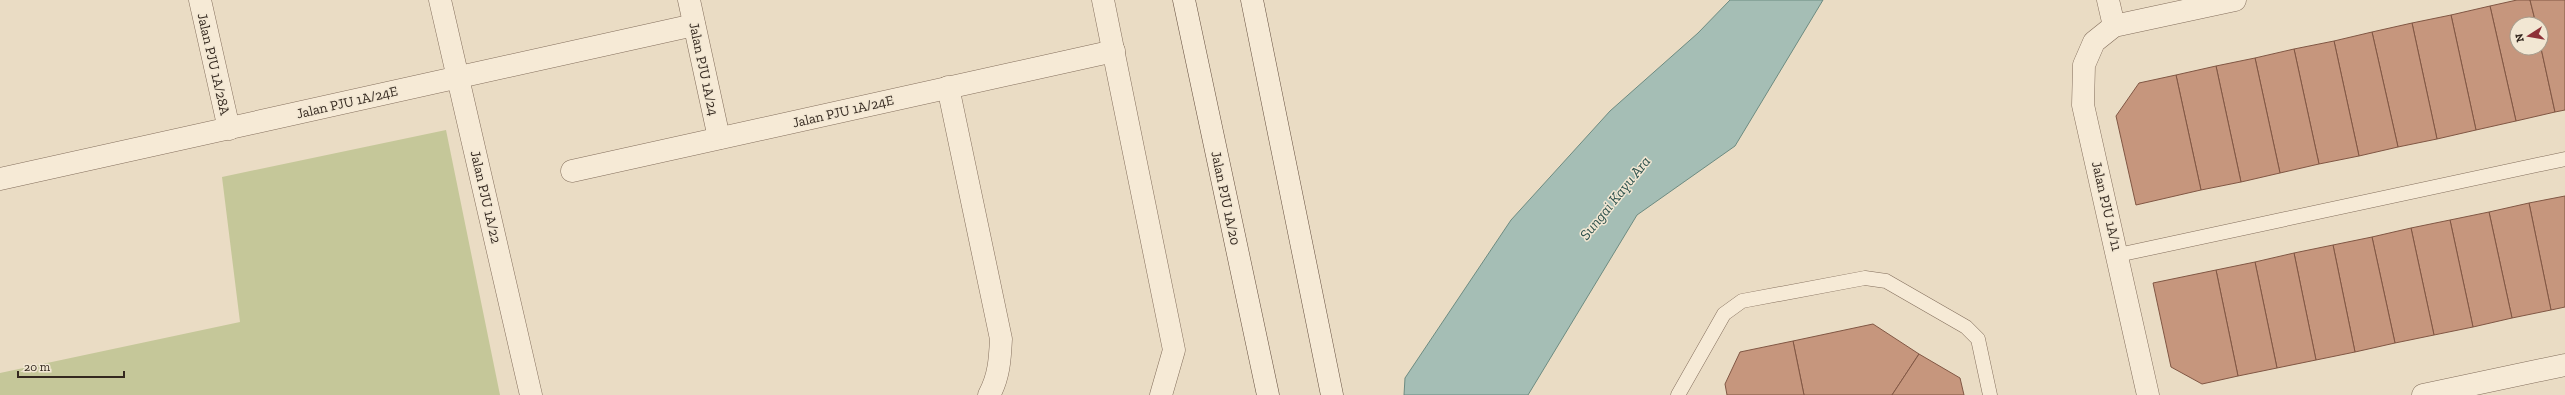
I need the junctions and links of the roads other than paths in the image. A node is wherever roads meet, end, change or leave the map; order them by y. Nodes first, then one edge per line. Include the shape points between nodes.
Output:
1 (200, 0) edge
2 (440, 0) edge
3 (689, 0) edge
4 (1103, 0) edge
5 (1184, 0) edge
6 (1252, 0) edge
7 (2108, 0) edge
8 (2235, 0) edge
9 (694, 25) junction
10 (2114, 26) junction
11 (1114, 51) junction
12 (459, 78) junction
13 (948, 87) junction
14 (229, 129) junction
15 (719, 138) junction
16 (2565, 159) edge
17 (572, 171) dead end
18 (0, 179) edge
19 (2118, 255) junction
20 (2565, 364) edge
21 (531, 395) edge
22 (989, 395) edge
23 (1161, 395) edge
24 (1268, 395) edge
25 (1332, 395) edge
26 (1678, 395) edge
27 (1990, 395) edge
28 (2148, 395) edge
29 (2423, 395) edge

1 - 14 street, Jalan PJU 1A/28A
2 - 12 street, Jalan PJU 1A/22
3 - 9 street, Jalan PJU 1A/24
4 - 11 street
5 - 24 street, Jalan PJU 1A/20
6 - 25 street
7 - 10 street
8 - 10 street
9 - 12 street, Jalan PJU 1A/24E
9 - 15 street, Jalan PJU 1A/24
10 - 19 street, Jalan PJU 1A/11 via 2094,42 2084,65 2083,105
11 - 13 street, Jalan PJU 1A/24E
11 - 23 street via 1174,350
12 - 14 street, Jalan PJU 1A/24E
12 - 21 street, Jalan PJU 1A/22
13 - 15 street, Jalan PJU 1A/24E
13 - 22 street via 1001,338 1000,363 995,384
14 - 18 street, Jalan PJU 1A/24E
15 - 17 street, Jalan PJU 1A/24E
16 - 19 lane
19 - 28 street, Jalan PJU 1A/11
20 - 29 street
26 - 27 lane via 1724,314 1742,301 1865,278 1886,281 1966,327 1978,339

